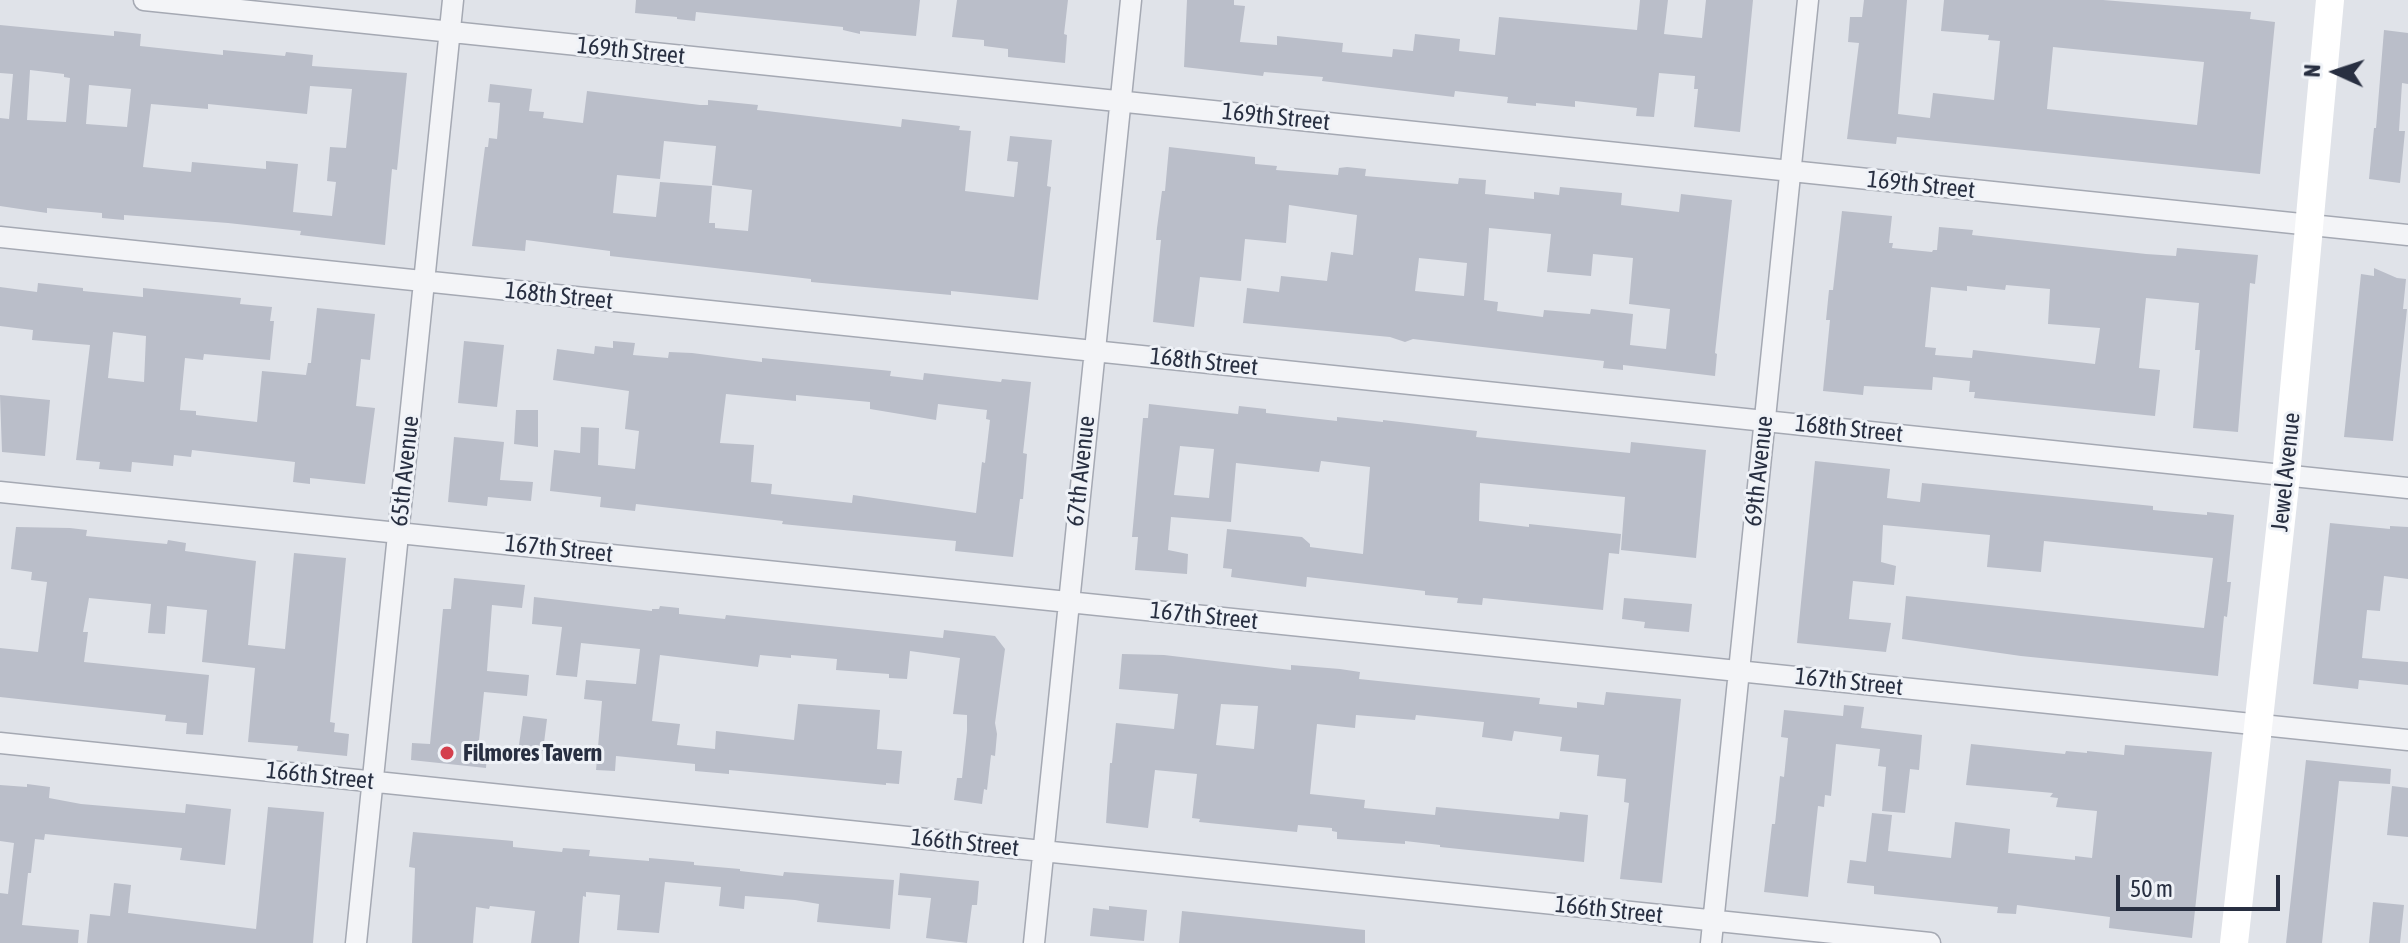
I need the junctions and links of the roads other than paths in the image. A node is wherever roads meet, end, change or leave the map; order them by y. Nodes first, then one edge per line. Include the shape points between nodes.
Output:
1 (144, 0) edge
2 (453, 0) edge
3 (1131, 0) edge
4 (1808, 0) edge
5 (2330, 0) edge
6 (450, 32) junction
7 (1120, 101) junction
8 (1790, 171) junction
9 (2308, 225) junction
10 (2408, 235) edge
11 (0, 237) edge
12 (424, 282) junction
13 (1094, 350) junction
14 (1764, 420) junction
15 (2286, 476) junction
16 (2408, 488) edge
17 (0, 492) edge
18 (398, 532) junction
19 (1068, 602) junction
20 (1739, 671) junction
21 (2258, 724) junction
22 (2408, 740) edge
23 (0, 743) edge
24 (373, 782) junction
25 (1043, 851) junction
26 (1713, 921) junction
27 (356, 943) edge
28 (1034, 943) edge
29 (1711, 943) edge
30 (1930, 943) edge
31 (2234, 943) edge

1 - 6 street, 169th Street
2 - 6 street, 65th Avenue
3 - 7 street, 67th Avenue
4 - 8 street, 69th Avenue
5 - 9 street, Jewel Avenue
6 - 7 street, 169th Street
6 - 12 street, 65th Avenue
7 - 8 street, 169th Street
7 - 13 street, 67th Avenue
8 - 9 street, 169th Street
8 - 14 street, 69th Avenue
9 - 10 street, 169th Street
9 - 15 street, Jewel Avenue
11 - 12 street, 168th Street
12 - 13 street, 168th Street
12 - 18 street, 65th Avenue
13 - 14 street, 168th Street
13 - 19 street, 67th Avenue
14 - 15 street, 168th Street
14 - 20 street, 69th Avenue
15 - 16 street, 168th Street
15 - 21 street, Jewel Avenue
17 - 18 street, 167th Street
18 - 19 street, 167th Street
18 - 24 street, 65th Avenue
19 - 20 street, 167th Street
19 - 25 street, 67th Avenue
20 - 21 street, 167th Street
20 - 26 street, 69th Avenue
21 - 22 street, 167th Street
21 - 31 street, Jewel Avenue
23 - 24 street, 166th Street
24 - 25 street, 166th Street
24 - 27 street, 65th Avenue
25 - 26 street, 166th Street
25 - 28 street, 67th Avenue
26 - 29 street, 69th Avenue
26 - 30 street, 166th Street

